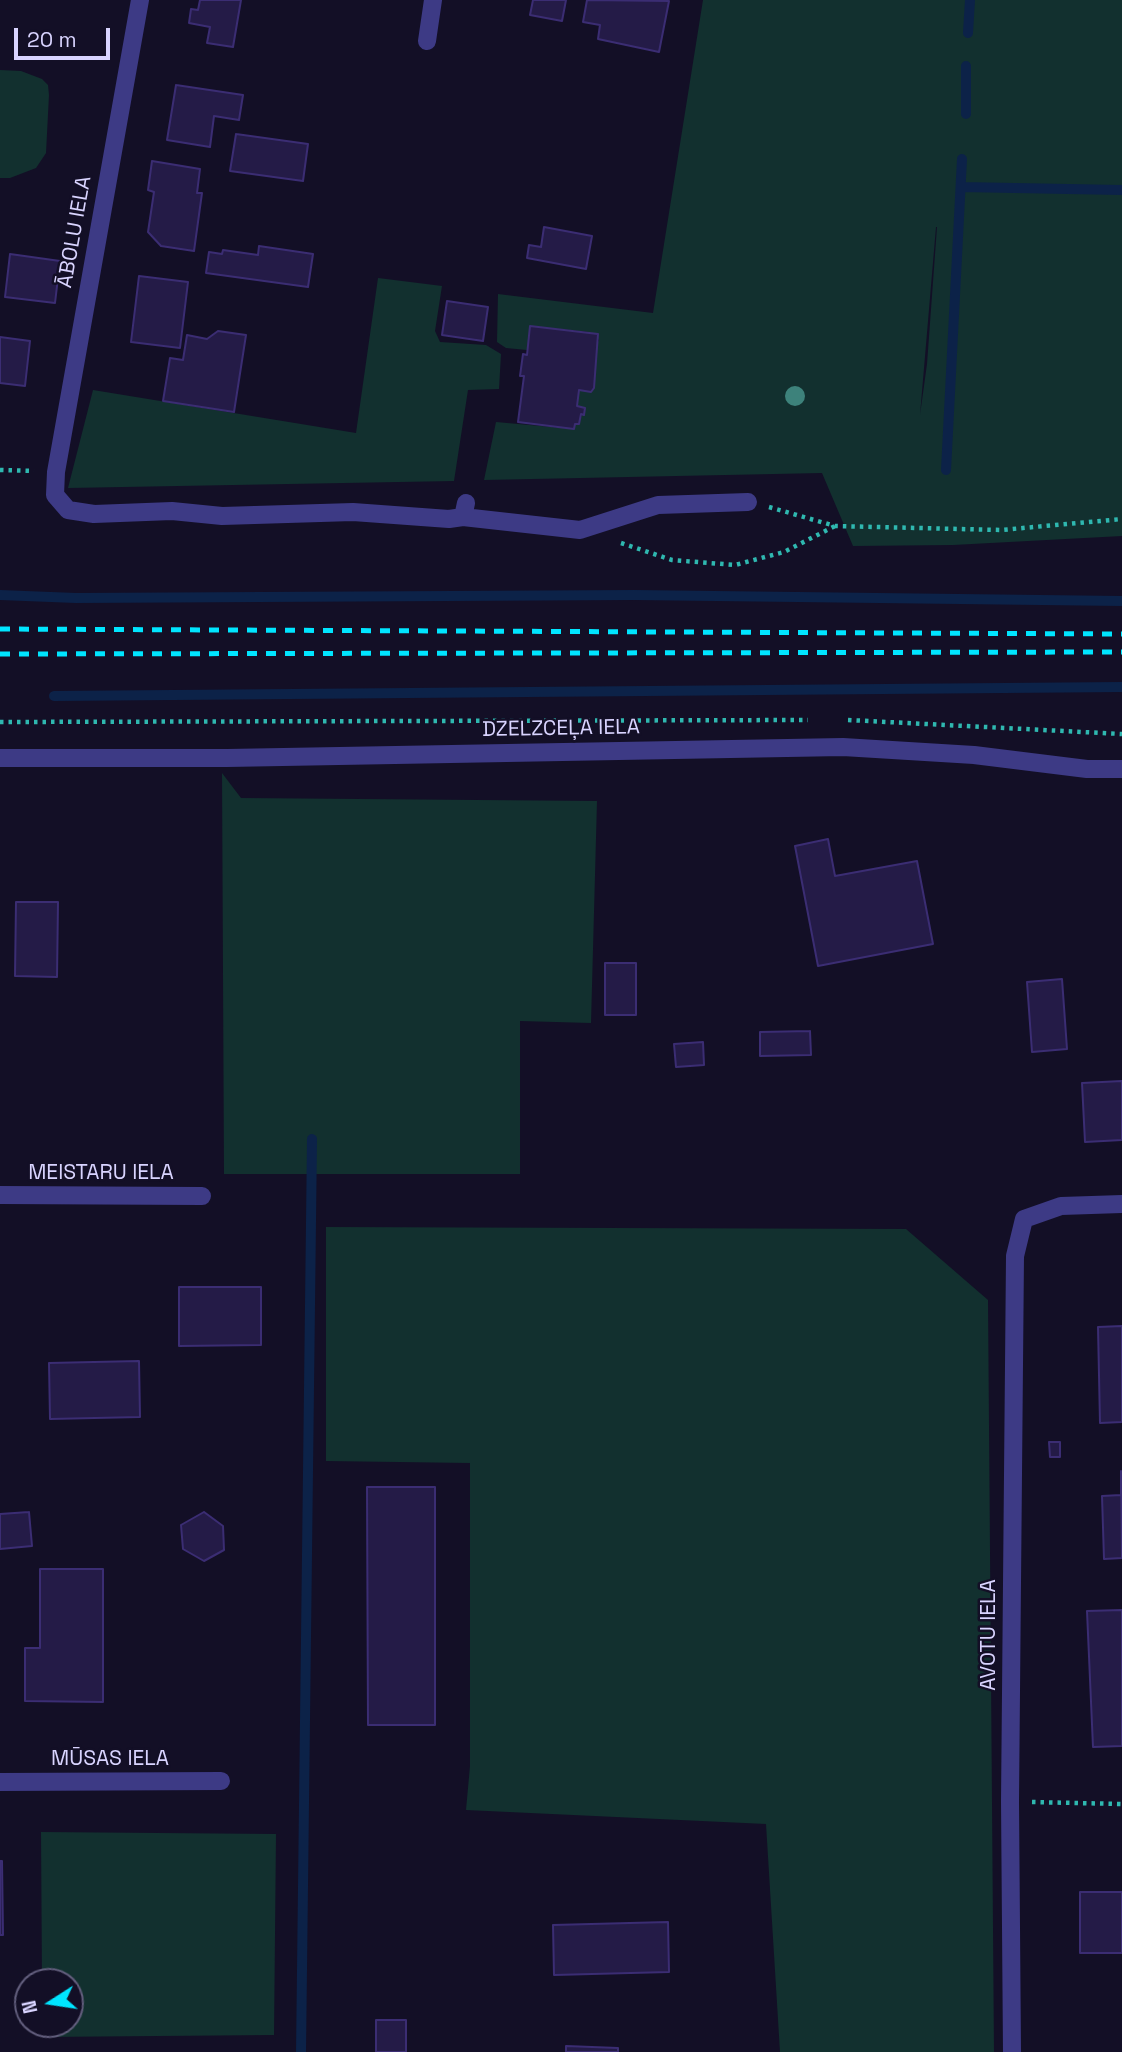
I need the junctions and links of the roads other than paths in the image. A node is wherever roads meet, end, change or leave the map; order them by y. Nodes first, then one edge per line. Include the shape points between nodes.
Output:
1 (140, 0) edge
2 (433, 0) edge
3 (427, 41) dead end
4 (748, 502) road end
5 (0, 758) edge
6 (1122, 769) edge
7 (0, 1195) edge
8 (202, 1196) dead end
9 (1122, 1204) edge
10 (221, 1781) dead end
11 (0, 1782) edge
12 (1012, 2052) edge

1 - 4 street, ĀBOLU IELA via 56,471 55,495 68,510 222,516 353,512 449,519 464,510 580,530 658,505
2 - 3 street
5 - 6 street, DZELZCEĻA IELA via 842,747
7 - 8 street, MEISTARU IELA
9 - 12 street, AVOTU IELA via 1061,1206 1024,1219 1015,1256
10 - 11 street, MŪSAS IELA

